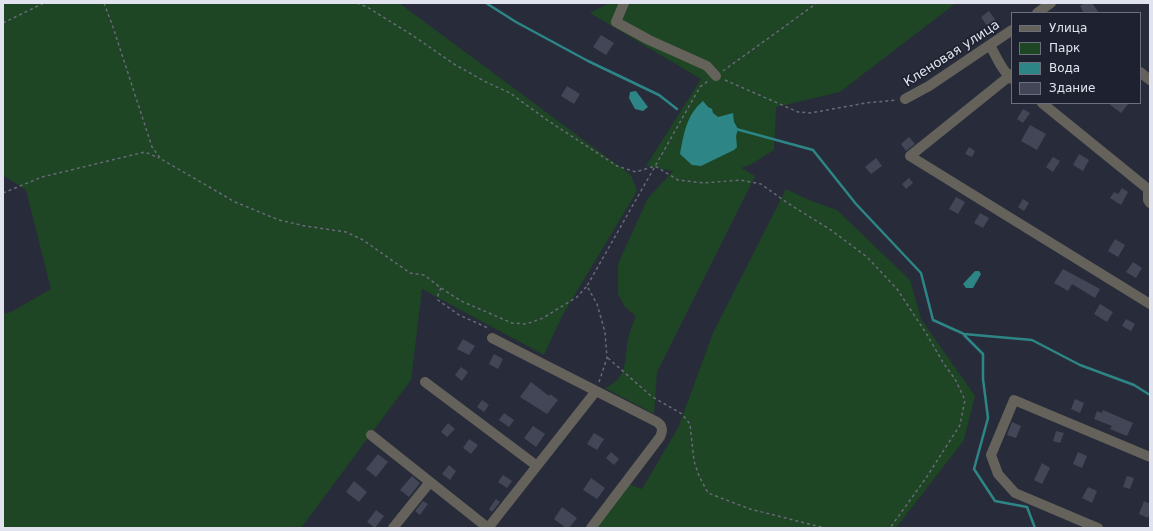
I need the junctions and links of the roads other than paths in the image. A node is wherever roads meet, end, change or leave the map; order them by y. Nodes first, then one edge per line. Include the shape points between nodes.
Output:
1 (624, 3) edge
2 (1051, 3) edge
3 (1038, 12) edge
4 (1011, 31) edge
5 (990, 45) junction
6 (1141, 73) edge
7 (716, 76) road end
8 (1011, 76) edge
9 (1150, 80) edge
10 (905, 99) road end
11 (1043, 104) edge
12 (1149, 188) edge
13 (1150, 203) edge
14 (1150, 304) edge
15 (492, 338) road end
16 (425, 382) dead end
17 (596, 391) junction
18 (371, 435) dead end
19 (1150, 457) edge
20 (537, 466) junction
21 (430, 482) junction
22 (393, 528) edge
23 (488, 528) edge
24 (590, 528) edge
25 (1098, 528) edge

1 - 7 street via 616,22 707,66
2 - 3 street
4 - 5 street, Кленовая улица
5 - 8 street
5 - 10 street, Кленовая улица
6 - 9 street
8 - 14 street via 910,156
11 - 12 street
12 - 13 street
15 - 17 street
16 - 20 street
17 - 20 street
17 - 24 street via 657,422 662,430 660,437
18 - 21 street
19 - 25 street via 1014,400 991,455 998,474 1015,492
20 - 23 street
21 - 22 street
21 - 23 street

